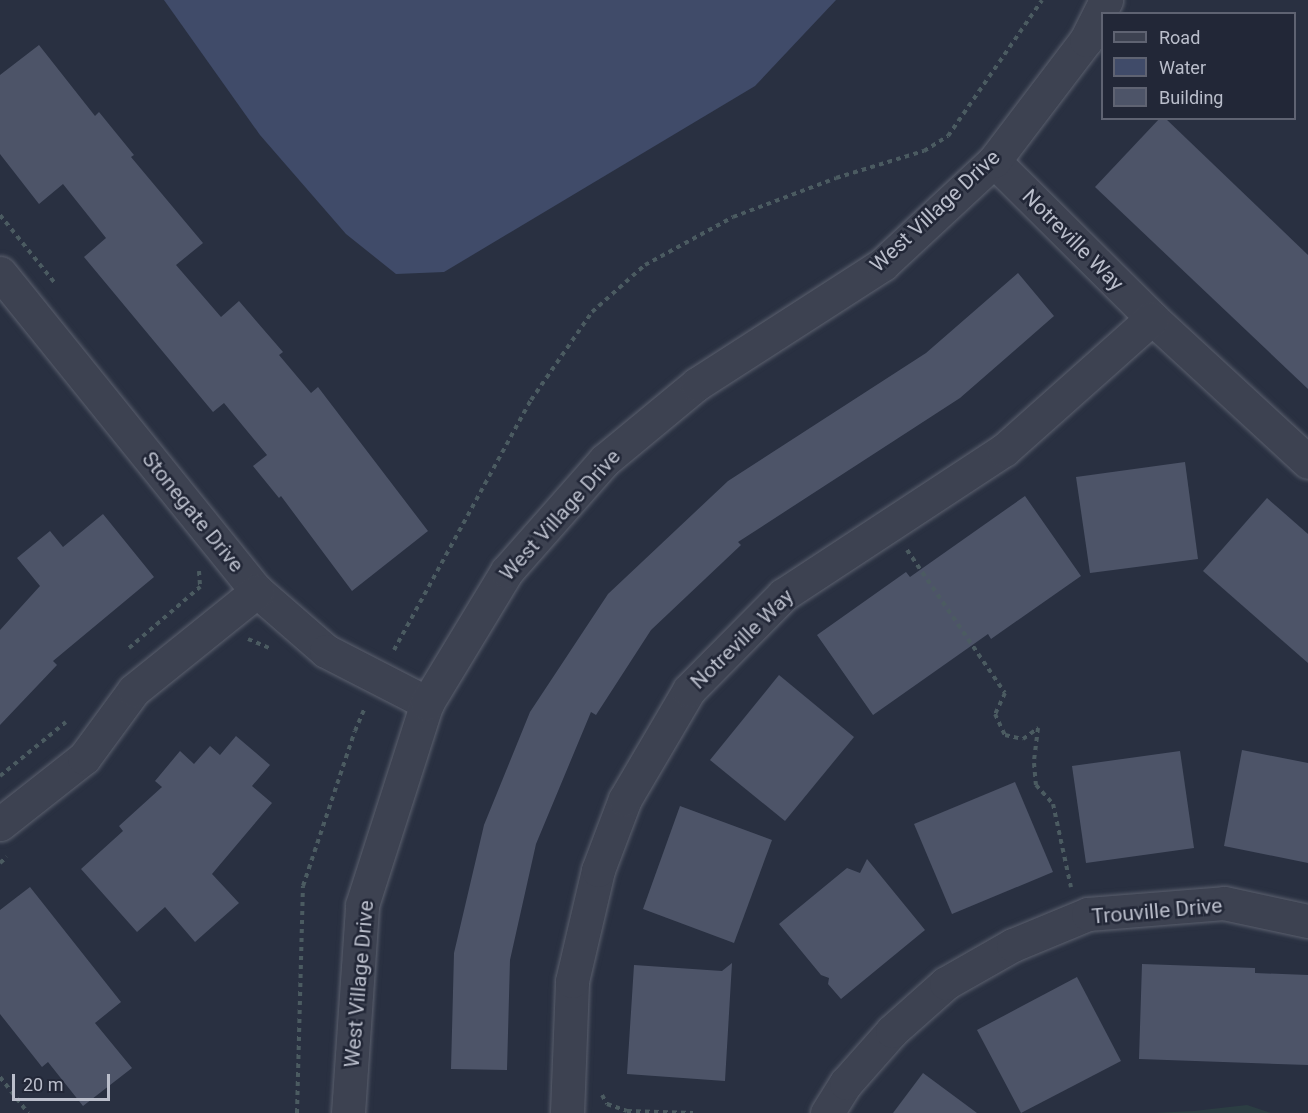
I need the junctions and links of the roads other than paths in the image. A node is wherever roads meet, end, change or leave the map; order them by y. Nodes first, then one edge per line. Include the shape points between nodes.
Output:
1 (1106, 0) edge
2 (994, 161) junction
3 (0, 273) edge
4 (1152, 318) junction
5 (1308, 462) edge
6 (257, 591) junction
7 (427, 703) junction
8 (0, 824) edge
9 (1308, 921) edge
10 (348, 1113) edge
11 (567, 1113) edge
12 (827, 1113) edge

1 - 2 street, West Village Drive via 1086,40
2 - 4 street, Notreville Way
2 - 7 street, West Village Drive via 883,264 697,384 604,460 507,571
3 - 6 street, Stonegate Drive
4 - 5 street, Notreville Way
4 - 11 street, Notreville Way via 1004,450 783,595 689,690 625,799 598,870 572,981
6 - 7 street, Stonegate Drive via 326,651
6 - 8 street via 134,690 84,758
7 - 10 street, West Village Drive via 362,905
9 - 12 street, Trouville Drive via 1224,903 1088,914 1013,945 946,983 892,1031 846,1083

